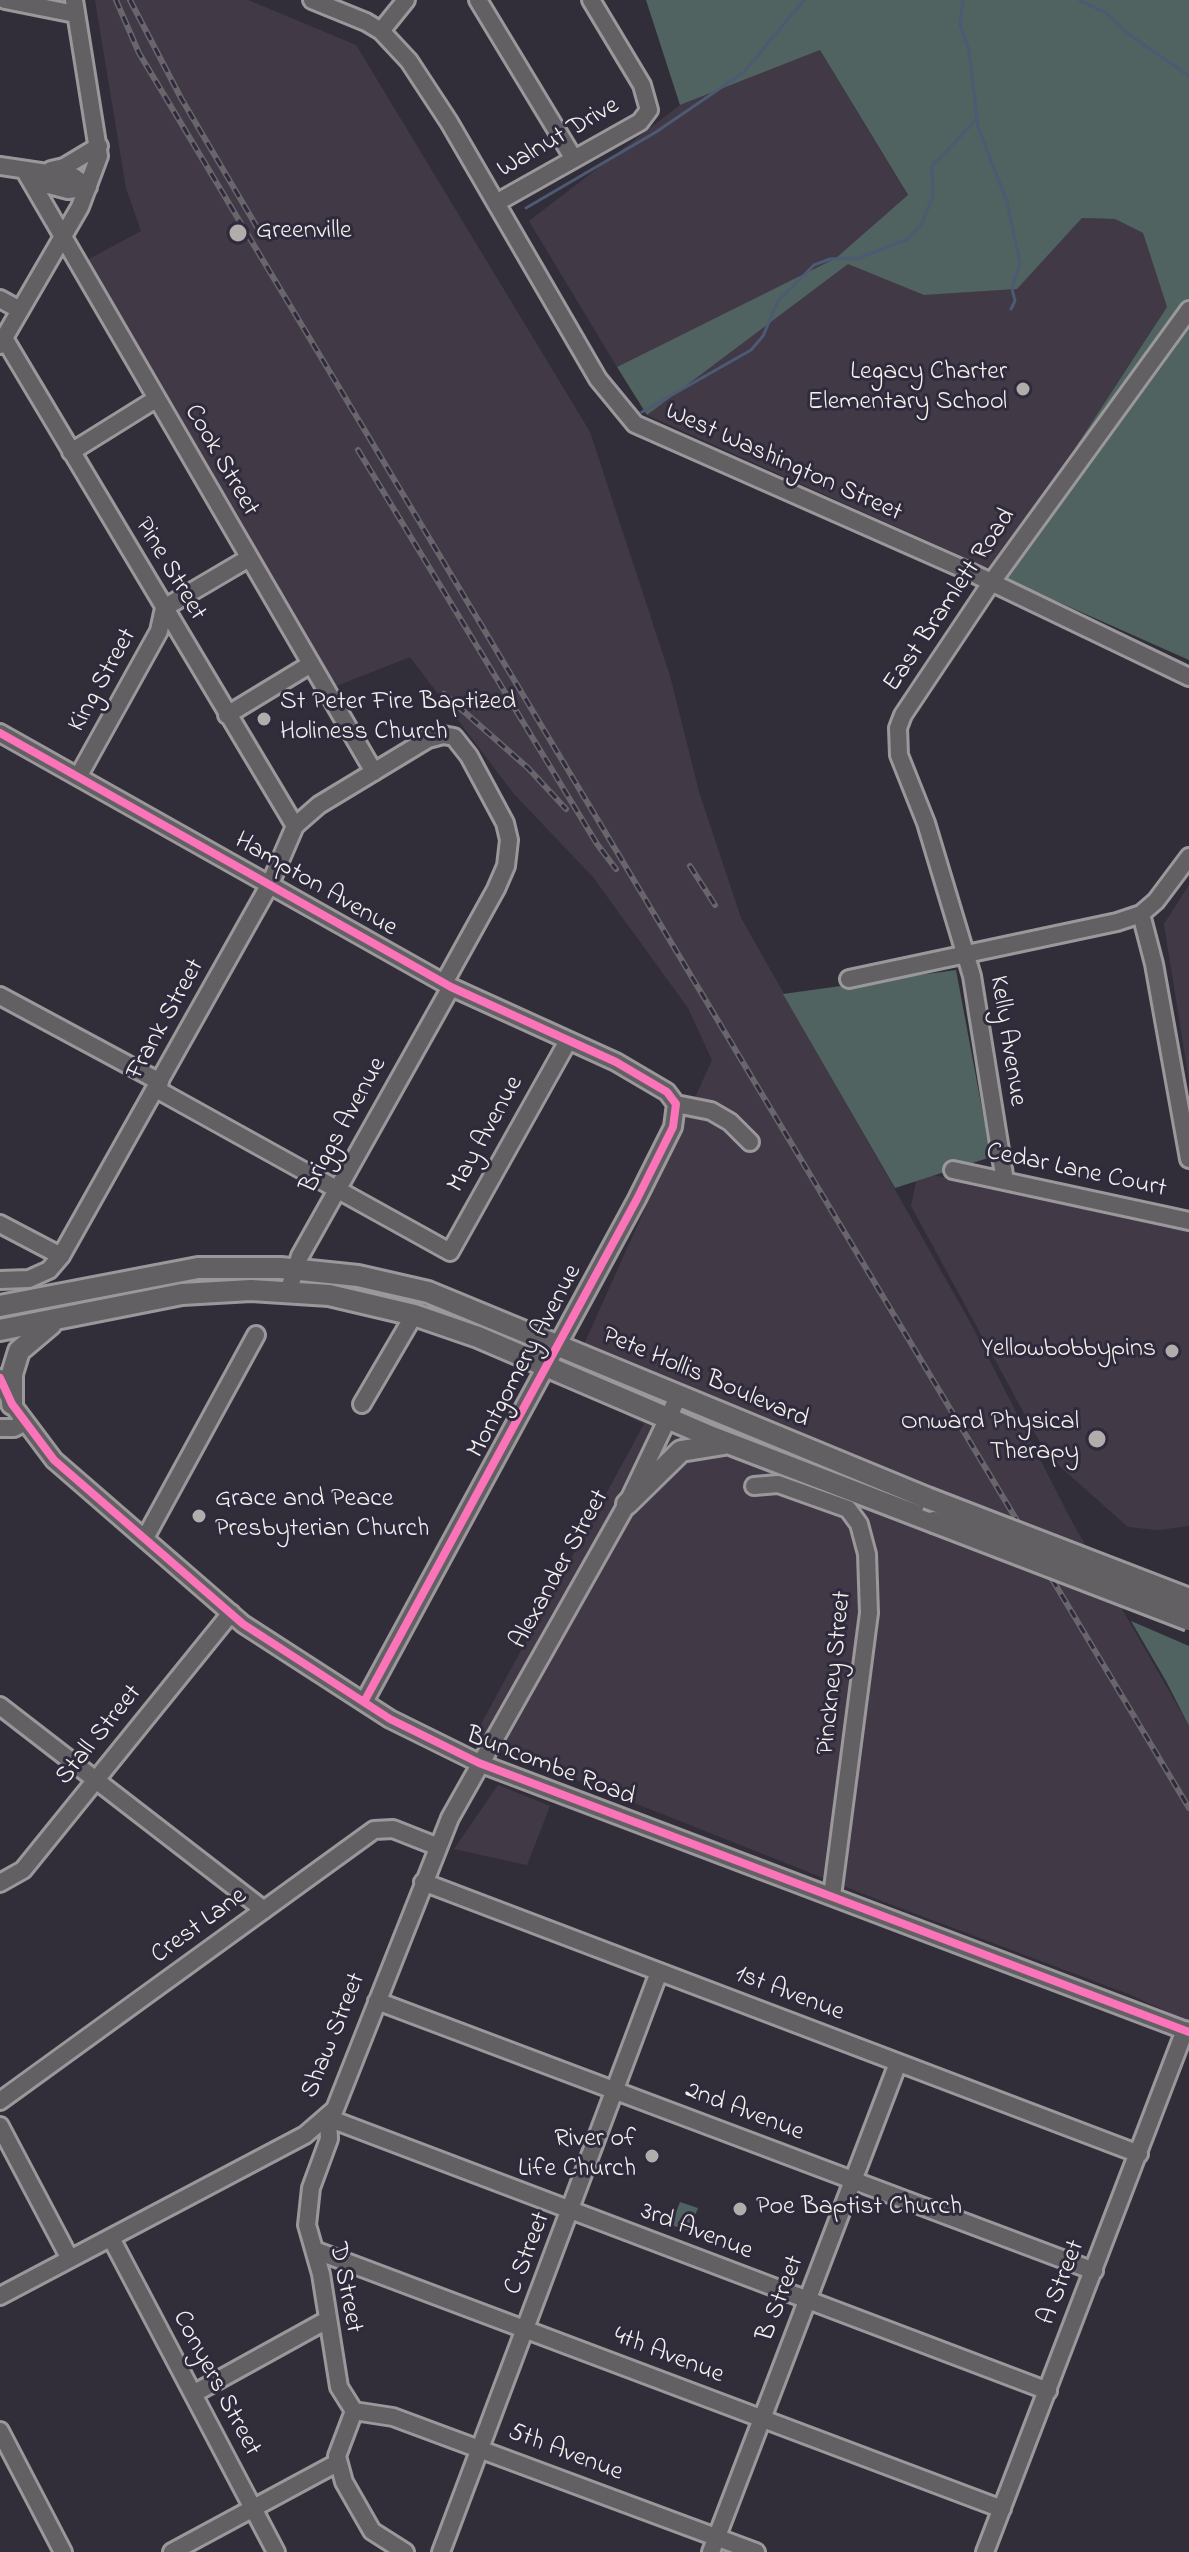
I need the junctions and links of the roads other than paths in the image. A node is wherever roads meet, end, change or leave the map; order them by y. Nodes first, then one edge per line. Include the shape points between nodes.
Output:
1 (5, 0) edge
2 (312, 0) edge
3 (406, 0) edge
4 (478, 0) edge
5 (591, 0) edge
6 (74, 7) edge
7 (381, 31) junction
8 (99, 146) junction
9 (574, 159) junction
10 (0, 166) edge
11 (44, 171) junction
12 (26, 173) junction
13 (88, 187) junction
14 (496, 203) junction
15 (62, 239) junction
16 (0, 299) edge
17 (20, 310) junction
18 (1189, 310) edge
19 (2, 342) edge
20 (156, 399) junction
21 (71, 452) junction
22 (249, 558) junction
23 (991, 583) junction
24 (164, 608) junction
25 (311, 664) junction
26 (1189, 677) edge
27 (227, 715) junction
28 (0, 733) edge
29 (374, 772) junction
30 (78, 777) junction
31 (295, 826) junction
32 (1189, 857) edge
33 (270, 884) junction
34 (1141, 914) junction
35 (967, 956) junction
36 (849, 979) dead end
37 (448, 985) junction
38 (0, 996) edge
39 (568, 1041) junction
40 (158, 1085) junction
41 (676, 1104) junction
42 (750, 1142) dead end
43 (1189, 1159) edge
44 (953, 1170) dead end
45 (1005, 1181) junction
46 (337, 1189) junction
47 (1189, 1221) edge
48 (0, 1224) edge
49 (61, 1256) junction
50 (295, 1268) junction
51 (0, 1280) edge
52 (288, 1292) junction
53 (0, 1306) edge
54 (414, 1315) junction
55 (55, 1321) junction
56 (0, 1330) edge
57 (256, 1335) dead end
58 (558, 1345) junction
59 (547, 1365) junction
60 (0, 1378) edge
61 (678, 1397) junction
62 (12, 1404) junction
63 (362, 1404) dead end
64 (669, 1417) junction
65 (25, 1422) junction
66 (0, 1428) edge
67 (736, 1445) junction
68 (754, 1486) dead end
69 (627, 1504) junction
70 (145, 1538) junction
71 (1189, 1599) edge
72 (231, 1613) junction
73 (1189, 1620) edge
74 (364, 1702) junction
75 (0, 1706) edge
76 (479, 1763) junction
77 (95, 1779) junction
78 (436, 1846) junction
79 (423, 1882) junction
80 (0, 1883) edge
81 (832, 1896) junction
82 (264, 1910) junction
83 (659, 1972) junction
84 (377, 2001) junction
85 (1187, 2031) edge
86 (898, 2063) junction
87 (616, 2091) junction
88 (0, 2101) edge
89 (328, 2118) junction
90 (0, 2126) edge
91 (1139, 2154) junction
92 (853, 2180) junction
93 (570, 2211) junction
94 (111, 2238) junction
95 (317, 2251) junction
96 (70, 2259) junction
97 (1094, 2271) junction
98 (0, 2296) edge
99 (807, 2300) junction
100 (327, 2320) junction
101 (526, 2329) junction
102 (1048, 2391) junction
103 (193, 2394) junction
104 (354, 2411) junction
105 (762, 2418) junction
106 (0, 2431) edge
107 (480, 2448) junction
108 (337, 2463) junction
109 (253, 2509) junction
110 (1002, 2509) junction
111 (714, 2545) edge
112 (63, 2552) edge
113 (172, 2552) edge
114 (276, 2552) edge
115 (405, 2552) edge
116 (441, 2552) edge
117 (756, 2552) edge
118 (985, 2552) edge

1 - 6 street
2 - 7 street, West Washington Street
3 - 7 street
4 - 9 street
5 - 9 street, Walnut Drive via 649,102 645,115
6 - 8 street
7 - 14 street, West Washington Street via 426,85
8 - 11 street via 64,167
8 - 13 street
9 - 14 street, Walnut Drive
10 - 12 street
11 - 12 street
11 - 13 street via 74,177
12 - 13 street via 68,190
12 - 15 street, Cook Street
13 - 15 street
14 - 23 street, West Washington Street via 598,379 635,424
15 - 17 street
15 - 20 street, Cook Street
16 - 17 street
17 - 19 street
18 - 23 street, East Bramlett Road
19 - 21 street, Pine Street
20 - 21 street
20 - 22 street, Cook Street
21 - 24 street, Pine Street
22 - 24 street, King Street
22 - 25 street, Cook Street
23 - 26 street, West Washington Street
23 - 35 street, East Bramlett Road via 903,715 897,736
24 - 27 street, Pine Street
24 - 30 street, King Street via 159,631
25 - 27 street
25 - 29 street, Cook Street
27 - 31 street, Pine Street
28 - 30 street, Hampton Avenue
29 - 31 street, Frank Street
29 - 37 street, Briggs Avenue via 428,739 454,737 505,823 506,866
30 - 33 street, Hampton Avenue
31 - 33 street, Frank Street
32 - 34 street
33 - 37 street, Hampton Avenue
33 - 40 street, Frank Street
34 - 35 street
34 - 43 street
35 - 36 street
35 - 45 street, Kelly Avenue
37 - 39 street, Hampton Avenue
37 - 46 street, Briggs Avenue
38 - 40 street
39 - 41 street, Hampton Avenue via 616,1062 667,1092
39 - 46 street, May Avenue via 450,1252
40 - 46 street
40 - 49 street, Frank Street
41 - 42 street via 711,1111
41 - 58 street, Montgomery Avenue via 668,1140
44 - 45 street, Cedar Lane Court
45 - 47 street, Cedar Lane Court
46 - 50 street, Briggs Avenue
48 - 49 street
49 - 51 street, Frank Street via 49,1270 29,1279
50 - 52 street, Briggs Avenue
50 - 53 main road, Pete Hollis Boulevard via 198,1268
50 - 58 main road, Pete Hollis Boulevard via 428,1292
52 - 54 main road, Pete Hollis Boulevard via 329,1295
52 - 55 main road, Pete Hollis Boulevard via 182,1294
54 - 59 main road, Pete Hollis Boulevard
54 - 63 street
55 - 56 main road, Pete Hollis Boulevard
55 - 62 main road via 19,1351
57 - 70 street
58 - 59 street, Montgomery Avenue
58 - 61 main road, Pete Hollis Boulevard
59 - 64 main road, Pete Hollis Boulevard
59 - 74 street, Montgomery Avenue
60 - 62 street, Buncombe Road
61 - 64 street, Alexander Street
61 - 71 main road, Pete Hollis Boulevard, bridge
62 - 65 street, Buncombe Road
64 - 67 main road, Pete Hollis Boulevard
64 - 69 street, Alexander Street
65 - 66 street
65 - 70 street, Buncombe Road via 54,1460
67 - 69 main road via 688,1447
67 - 73 main road, Pete Hollis Boulevard, bridge
68 - 81 street, Pinckney Street via 778,1484 848,1509 859,1524 867,1554 869,1613
69 - 76 street, Alexander Street
70 - 72 street, Buncombe Road
72 - 74 street, Buncombe Road
72 - 77 street, Stall Street
74 - 76 street, Buncombe Road
75 - 77 street
76 - 78 street, Shaw Street
76 - 81 street, Buncombe Road
77 - 80 street, Stall Street via 23,1870
77 - 82 street
78 - 79 street, Shaw Street
78 - 82 street, Crest Lane via 379,1828
79 - 83 street, 1st Avenue
79 - 84 street, Shaw Street
81 - 85 street, Buncombe Road
82 - 88 street, Crest Lane
83 - 86 street, 1st Avenue
83 - 87 street, C Street
84 - 87 street, 2nd Avenue
84 - 89 street, Shaw Street via 343,2093
85 - 91 street, A Street
86 - 91 street, 1st Avenue
86 - 92 street, B Street
87 - 92 street, 2nd Avenue
87 - 93 street, C Street
89 - 93 street, 3rd Avenue
89 - 94 street, Shaw Street
89 - 95 street, D Street via 329,2139 307,2209 308,2232
90 - 96 street
91 - 97 street, A Street
92 - 97 street, 2nd Avenue
92 - 99 street, B Street
93 - 99 street, 3rd Avenue
93 - 101 street, C Street
94 - 96 street, Shaw Street
94 - 103 street, Conyers Street
95 - 100 street, D Street
95 - 101 street, 4th Avenue
96 - 98 street, Shaw Street
97 - 102 street, A Street
99 - 102 street, 3rd Avenue
99 - 105 street, B Street
100 - 103 street
100 - 104 street, D Street via 339,2387
101 - 105 street, 4th Avenue
101 - 107 street, C Street
102 - 110 street, A Street
103 - 109 street, Conyers Street
104 - 107 street, 5th Avenue via 393,2417
104 - 108 street
105 - 110 street, 4th Avenue
105 - 111 street, B Street
106 - 112 street
107 - 111 street, 5th Avenue
107 - 116 street, C Street
108 - 109 street
108 - 115 street via 372,2531
109 - 113 street
109 - 114 street, Conyers Street
110 - 118 street, A Street
111 - 117 street, 5th Avenue

